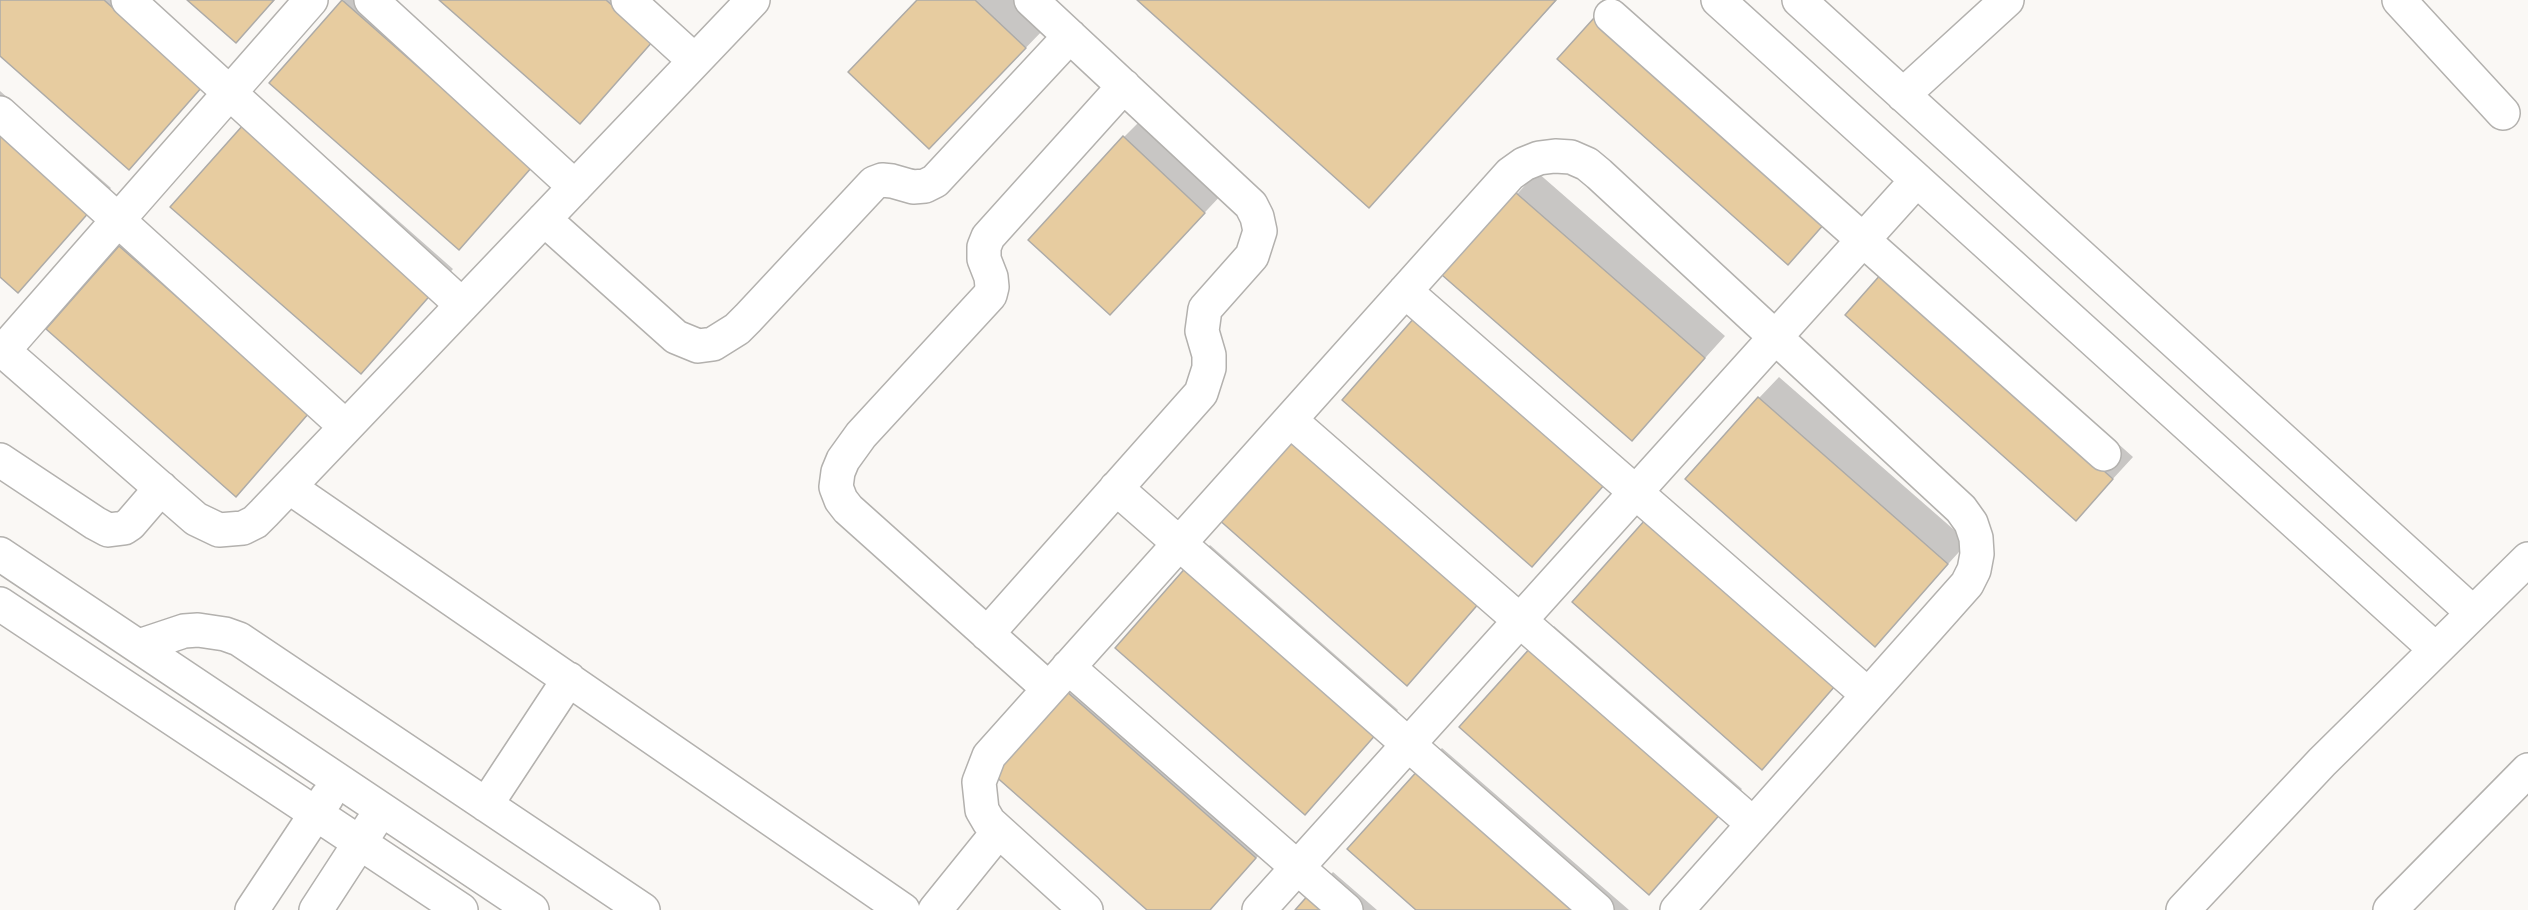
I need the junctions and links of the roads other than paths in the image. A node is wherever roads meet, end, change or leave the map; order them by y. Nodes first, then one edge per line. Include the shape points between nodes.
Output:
1 (128, 0) edge
2 (311, 0) edge
3 (371, 0) edge
4 (628, 0) edge
5 (753, 0) edge
6 (1031, 0) edge
7 (1718, 0) edge
8 (1799, 0) edge
9 (2007, 0) edge
10 (2399, 0) edge
11 (1611, 16) dead end
12 (1070, 36) junction
13 (695, 61) junction
14 (1124, 86) junction
15 (230, 93) junction
16 (1904, 95) junction
17 (0, 113) edge
18 (2503, 113) dead end
19 (1917, 180) junction
20 (575, 187) junction
21 (544, 219) junction
22 (118, 220) junction
23 (1864, 240) junction
24 (1405, 291) junction
25 (462, 305) junction
26 (1776, 337) junction
27 (2, 349) edge
28 (1290, 420) junction
29 (346, 427) junction
30 (2104, 454) dead end
31 (0, 460) edge
32 (289, 487) junction
33 (161, 488) junction
34 (1116, 488) junction
35 (1636, 492) junction
36 (1178, 544) junction
37 (0, 554) edge
38 (2528, 559) edge
39 (0, 604) edge
40 (2472, 612) junction
41 (1520, 621) junction
42 (987, 634) junction
43 (139, 646) junction
44 (2435, 649) junction
45 (1059, 678) junction
46 (569, 679) junction
47 (1868, 695) junction
48 (1408, 745) junction
49 (2528, 770) edge
50 (338, 780) junction
51 (486, 805) junction
52 (382, 809) junction
53 (315, 814) junction
54 (1753, 824) junction
55 (998, 832) junction
56 (360, 843) junction
57 (1298, 868) junction
58 (252, 910) edge
59 (316, 910) edge
60 (460, 910) edge
61 (532, 910) edge
62 (643, 910) edge
63 (903, 910) edge
64 (935, 910) edge
65 (1086, 910) edge
66 (1259, 910) edge
67 (1346, 910) edge
68 (1597, 910) edge
69 (1677, 910) edge
70 (2183, 910) edge
71 (2390, 910) edge

1 - 15 street
2 - 15 street
3 - 20 street
4 - 13 street
5 - 13 street
6 - 12 street
7 - 19 street
8 - 16 street
9 - 16 street
10 - 18 street
11 - 23 street
12 - 14 street
12 - 21 street via 935,181 913,187 882,180 873,183 748,318 713,344 698,346 676,337
13 - 20 street
14 - 34 street via 1251,205 1260,231 1252,256 1205,309 1202,331 1209,368 1201,393
14 - 42 street via 988,237 984,259 991,277 990,295 861,435 838,472 836,487 848,509
15 - 22 street
15 - 25 street
16 - 40 street
17 - 22 street
19 - 23 street
19 - 44 street
20 - 21 street
21 - 25 street
22 - 27 street
22 - 29 street
23 - 26 street
23 - 30 street
24 - 26 street via 1510,174 1539,158 1563,156 1587,164 1599,174
24 - 28 street
24 - 35 street
25 - 29 street
26 - 35 street
26 - 47 street via 1961,509 1976,538 1976,562 1967,584
27 - 33 street
28 - 36 street
28 - 41 street
29 - 32 street
31 - 33 street via 108,530 130,524
32 - 33 street via 255,522 231,531 207,526
32 - 46 street
34 - 36 street
34 - 42 street
35 - 41 street
35 - 47 street
36 - 45 street
36 - 48 street
37 - 43 street
38 - 40 street
39 - 53 street
40 - 44 street
41 - 48 street
41 - 54 street
42 - 45 street
43 - 50 street
43 - 51 street via 198,630 239,639
44 - 70 street
45 - 55 street via 996,748 983,769 979,782 982,810
45 - 57 street
46 - 51 street
46 - 63 street
47 - 54 street
48 - 57 street
48 - 68 street
49 - 71 street
50 - 52 street
50 - 53 street
51 - 62 street
52 - 56 street
52 - 61 street
53 - 56 street
53 - 58 street
54 - 69 street
55 - 64 street
55 - 65 street
56 - 59 street
56 - 60 street
57 - 66 street
57 - 67 street

